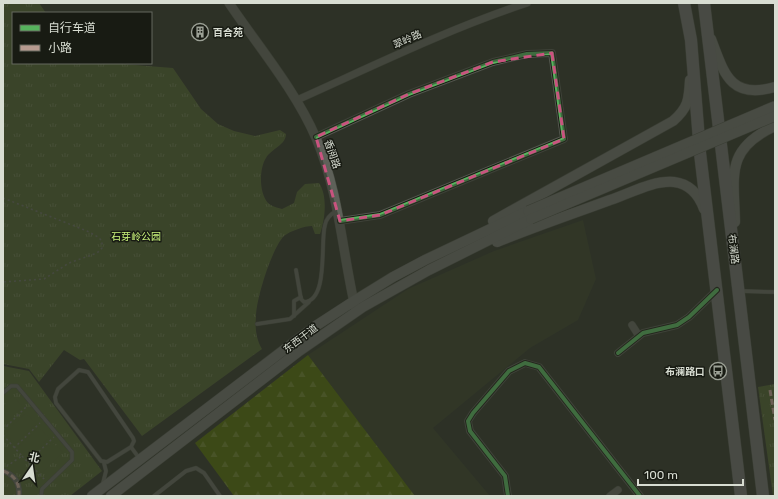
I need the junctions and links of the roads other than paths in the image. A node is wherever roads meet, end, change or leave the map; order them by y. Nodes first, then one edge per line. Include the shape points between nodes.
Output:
1 (229, 3) edge
2 (528, 3) edge
3 (684, 3) edge
4 (704, 3) edge
5 (709, 35) junction
6 (691, 40) junction
7 (775, 87) edge
8 (297, 100) junction
9 (775, 106) edge
10 (775, 116) edge
11 (775, 126) edge
12 (316, 137) junction
13 (337, 210) junction
14 (530, 215) junction
15 (340, 221) junction
16 (735, 256) junction
17 (713, 257) junction
18 (425, 260) junction
19 (296, 270) dead end
20 (429, 270) junction
21 (717, 290) junction
22 (739, 290) junction
23 (775, 292) edge
24 (301, 297) junction
25 (310, 301) junction
26 (354, 301) junction
27 (356, 312) junction
28 (294, 316) junction
29 (257, 324) dead end
30 (632, 324) dead end
31 (639, 336) junction
32 (618, 352) dead end
33 (3, 393) edge
34 (756, 435) junction
35 (734, 438) junction
36 (131, 447) junction
37 (140, 459) junction
38 (104, 463) junction
39 (4, 471) edge
40 (101, 489) junction
41 (618, 490) dead end
42 (19, 496) edge
43 (41, 496) edge
44 (92, 496) edge
45 (111, 496) edge
46 (154, 496) edge
47 (220, 496) edge
48 (508, 496) edge
49 (610, 496) edge
50 (640, 496) edge
51 (741, 496) edge
52 (763, 496) edge

1 - 8 street, 香阅路
2 - 8 street, 翠岭路 via 498,12 426,41
3 - 6 main road
4 - 5 main road, 布澜路
5 - 7 main road via 725,74 734,84 745,89 757,90
5 - 16 main road, 布澜路
6 - 17 main road via 700,153
6 - 18 main road via 688,100 684,111 673,121
8 - 12 street, 香阅路
9 - 14 main road, bridge
10 - 14 main road, bridge
11 - 16 main road via 752,138 735,165
12 - 13 street, 香阅路
12 - 15 street via 409,94 492,62 527,54 552,53 564,139 380,215
13 - 15 street, 香阅路
13 - 25 lane via 324,226 320,287
14 - 18 main road, 东西干道
14 - 20 main road, 东西干道
15 - 26 street, 香阅路
16 - 22 main road, 布澜路
17 - 20 main road via 700,198 684,185 667,182 540,226
17 - 21 main road
18 - 26 main road, 东西干道
19 - 24 lane
20 - 27 main road, 东西干道
21 - 31 street via 677,325
21 - 35 main road
22 - 23 lane
22 - 34 main road, 布澜路
24 - 25 lane via 304,302
24 - 28 lane via 294,301
25 - 28 lane
26 - 27 street, 香阅路
26 - 37 main road, 东西干道 via 314,327 178,433
27 - 45 main road, 东西干道 via 298,352
28 - 29 lane via 290,319
30 - 31 street
31 - 32 street
33 - 43 lane via 15,385 72,452 73,458 70,463 42,488
34 - 35 main road
34 - 52 main road, 布澜路
35 - 51 main road
36 - 37 lane
36 - 38 lane
36 - 38 lane via 133,438 88,372 79,370 58,389 55,400 95,456
37 - 40 main road, 东西干道
38 - 40 lane via 105,477
39 - 42 street via 18,483
40 - 44 main road, 东西干道
41 - 49 street
46 - 47 lane via 186,471 196,468 204,473
48 - 50 street via 505,476 470,431 468,421 509,371 525,363 539,367

